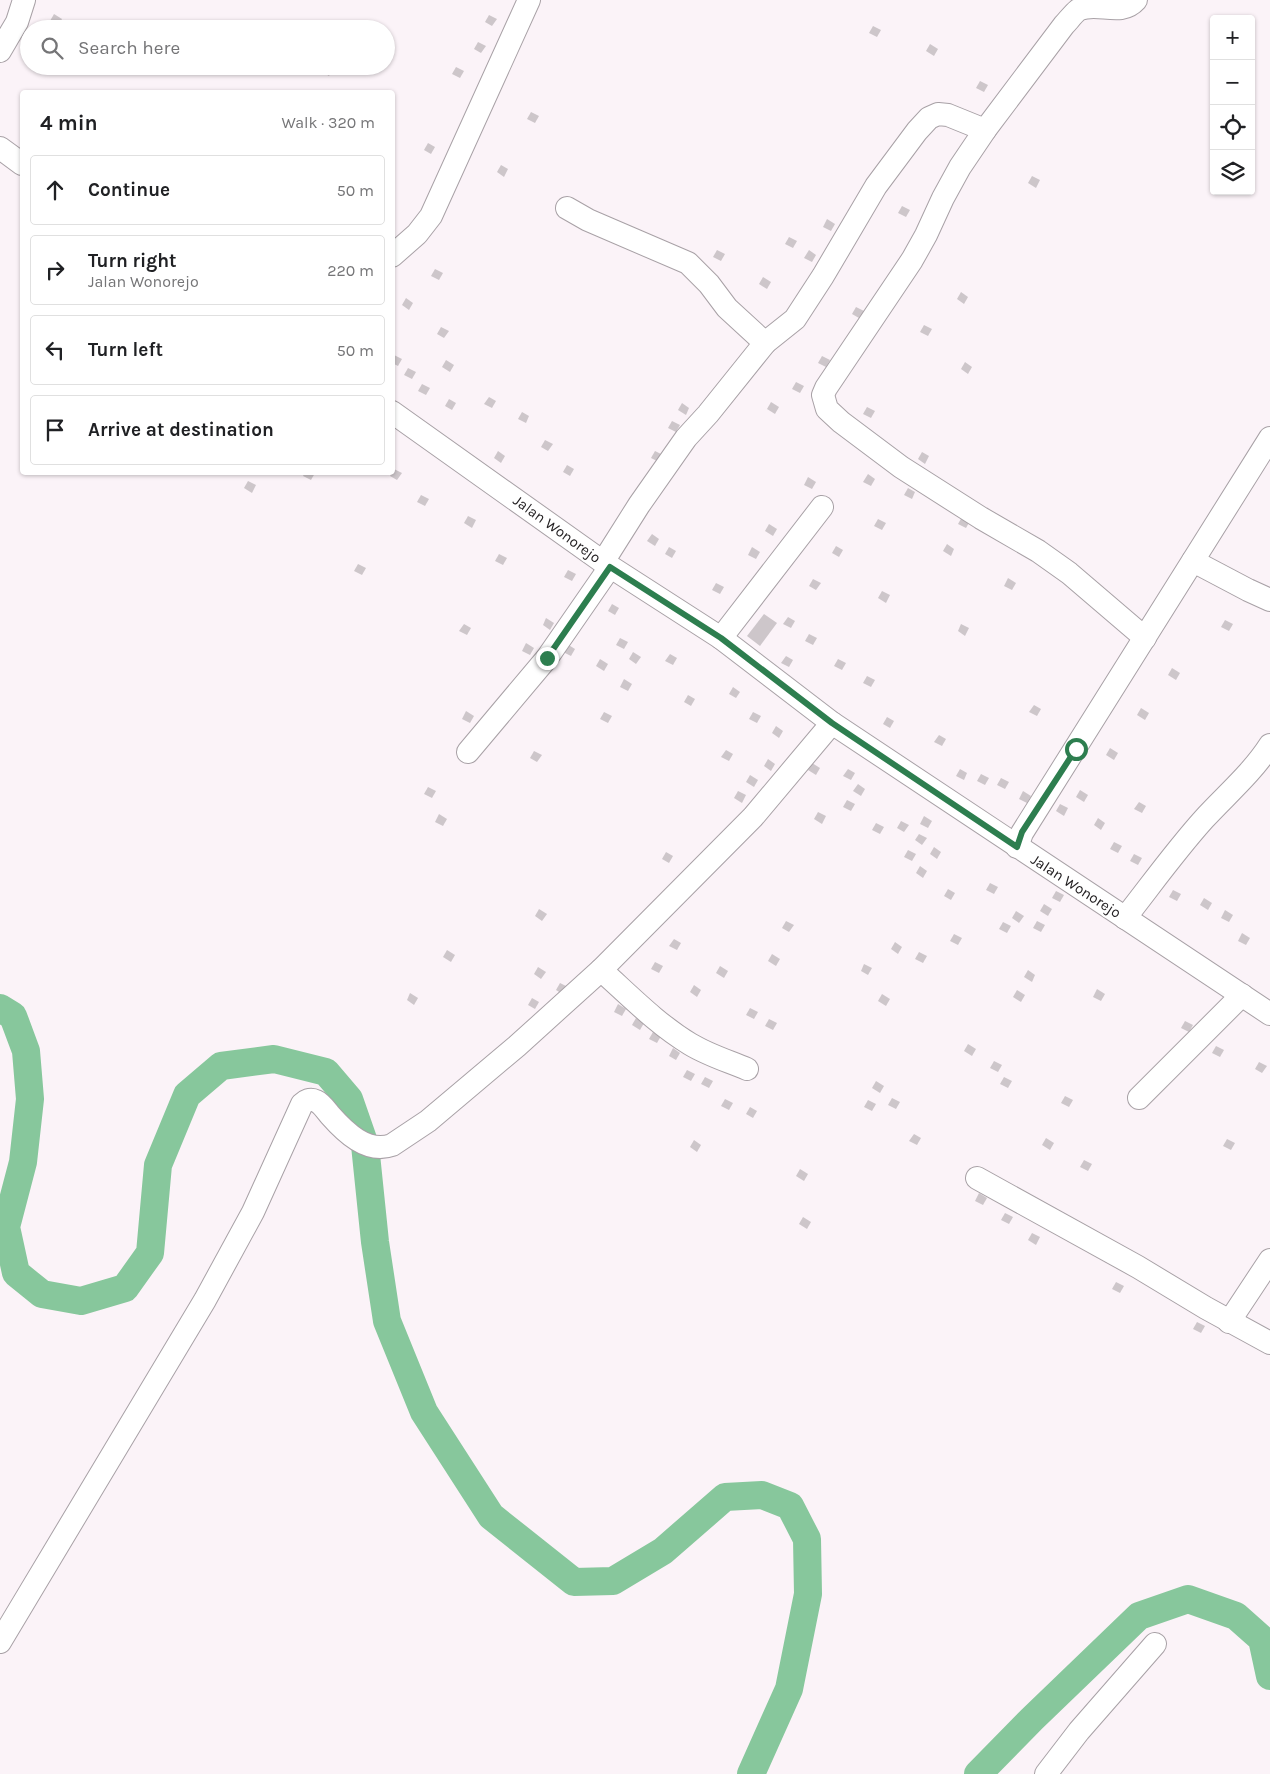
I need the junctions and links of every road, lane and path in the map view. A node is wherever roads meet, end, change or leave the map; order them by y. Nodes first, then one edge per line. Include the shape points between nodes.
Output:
1 (24, 0) edge
2 (529, 0) edge
3 (1136, 0) edge
4 (0, 51) edge
5 (985, 130) junction
6 (0, 148) edge
7 (20, 163) edge
8 (567, 208) dead end
9 (395, 253) edge
10 (765, 343) junction
11 (395, 414) edge
12 (1270, 438) edge
13 (822, 507) dead end
14 (1193, 561) junction
15 (607, 564) junction
16 (1270, 600) edge
17 (721, 638) junction
18 (1145, 638) junction
19 (832, 723) junction
20 (1270, 745) edge
21 (468, 752) dead end
22 (1017, 847) junction
23 (1125, 918) junction
24 (601, 970) junction
25 (1242, 995) junction
26 (1270, 1014) edge
27 (747, 1069) dead end
28 (1139, 1098) dead end
29 (976, 1178) dead end
30 (1270, 1260) edge
31 (1229, 1322) junction
32 (1270, 1342) edge
33 (0, 1642) edge
34 (1155, 1644) dead end
35 (1046, 1774) edge

1 - 4 street via 17,22
2 - 9 street via 431,216
3 - 5 street via 1123,9 1090,6 1077,11
5 - 10 street via 948,115 938,114 929,118 876,186 795,319
5 - 18 street via 960,167 912,260 826,388 824,400 827,409 841,422 981,518 1069,573
6 - 7 street
8 - 10 street via 688,263 727,308
10 - 15 street via 686,438 639,505
11 - 15 street, Jalan Wonorejo
12 - 14 street
13 - 17 street
14 - 16 street
14 - 18 street
15 - 17 street, Jalan Wonorejo
15 - 21 street via 547,658
17 - 19 street, Jalan Wonorejo
18 - 22 street via 1022,832
19 - 22 street, Jalan Wonorejo
19 - 24 street via 753,817
20 - 23 street via 1257,764 1188,838
22 - 23 street, Jalan Wonorejo
23 - 25 street, Jalan Wonorejo
24 - 27 street via 648,1013 690,1044
24 - 33 street via 428,1121 392,1145 382,1148 363,1142 347,1133 318,1102 307,1100 302,1104 253,1212 205,1300
25 - 26 street, Jalan Wonorejo
25 - 28 street
29 - 31 street via 1138,1267
30 - 31 street
31 - 32 street
34 - 35 street

